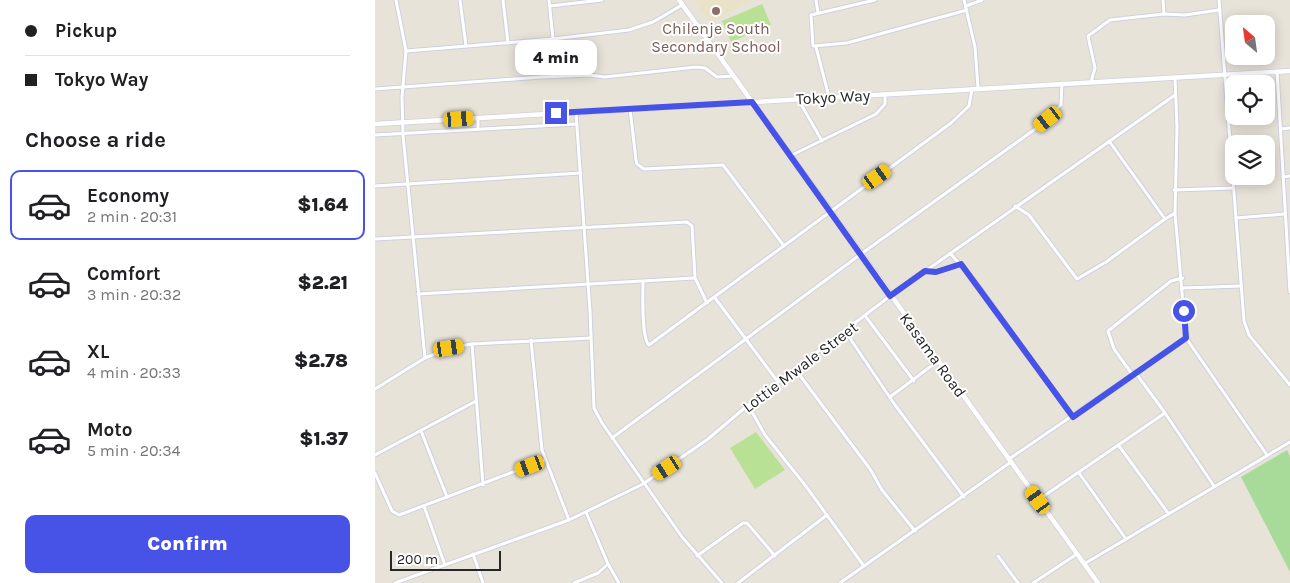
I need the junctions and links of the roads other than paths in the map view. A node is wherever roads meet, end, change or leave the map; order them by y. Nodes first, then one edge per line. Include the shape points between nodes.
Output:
1 (396, 0) edge
2 (460, 0) edge
3 (503, 0) edge
4 (549, 0) edge
5 (602, 0) edge
6 (679, 0) edge
7 (815, 0) edge
8 (875, 0) edge
9 (964, 0) edge
10 (982, 0) edge
11 (1163, 0) edge
12 (1219, 0) edge
13 (682, 5) junction
14 (550, 6) junction
15 (966, 8) junction
16 (1219, 10) junction
17 (818, 14) junction
18 (1163, 14) junction
19 (553, 40) junction
20 (508, 43) junction
21 (465, 46) junction
22 (816, 47) junction
23 (406, 51) junction
24 (1290, 71) edge
25 (1277, 72) junction
26 (1225, 74) junction
27 (734, 76) junction
28 (1175, 77) junction
29 (1091, 82) junction
30 (1062, 83) junction
31 (403, 87) junction
32 (375, 88) edge
33 (978, 88) junction
34 (971, 89) junction
35 (745, 93) junction
36 (885, 94) junction
37 (1175, 95) junction
38 (829, 97) junction
39 (798, 99) junction
40 (767, 101) junction
41 (752, 102) junction
42 (737, 103) junction
43 (630, 109) junction
44 (576, 112) junction
45 (761, 115) junction
46 (478, 118) junction
47 (403, 123) junction
48 (375, 124) edge
49 (577, 124) junction
50 (1290, 128) edge
51 (478, 129) junction
52 (1281, 129) junction
53 (403, 134) junction
54 (375, 135) edge
55 (1109, 140) junction
56 (822, 141) junction
57 (790, 156) junction
58 (581, 173) junction
59 (1290, 176) edge
60 (1283, 177) junction
61 (409, 184) junction
62 (375, 186) edge
63 (1233, 188) junction
64 (1175, 190) junction
65 (1015, 206) junction
66 (829, 210) junction
67 (1175, 213) junction
68 (1285, 214) junction
69 (1165, 218) junction
70 (1236, 218) junction
71 (584, 226) junction
72 (412, 237) junction
73 (375, 239) edge
74 (784, 246) junction
75 (950, 253) junction
76 (861, 254) junction
77 (961, 264) junction
78 (925, 271) junction
79 (1290, 277) edge
80 (695, 278) junction
81 (1183, 278) junction
82 (643, 280) junction
83 (589, 283) junction
84 (1241, 286) junction
85 (1183, 288) junction
86 (1290, 292) edge
87 (418, 294) junction
88 (890, 296) junction
89 (715, 298) junction
90 (708, 304) junction
91 (866, 317) junction
92 (845, 331) junction
93 (591, 338) junction
94 (1186, 338) junction
95 (531, 340) junction
96 (746, 340) junction
97 (473, 344) junction
98 (425, 358) junction
99 (938, 361) junction
100 (795, 369) junction
101 (1133, 373) junction
102 (915, 381) junction
103 (778, 382) junction
104 (1290, 385) edge
105 (375, 389) edge
106 (890, 397) junction
107 (476, 401) junction
108 (748, 405) junction
109 (1165, 413) junction
110 (1073, 417) junction
111 (421, 431) junction
112 (612, 438) junction
113 (1290, 442) edge
114 (1119, 446) junction
115 (375, 455) edge
116 (1267, 455) junction
117 (545, 460) junction
118 (1010, 461) junction
119 (375, 473) edge
120 (1079, 473) junction
121 (483, 484) junction
122 (643, 484) junction
123 (1214, 486) junction
124 (964, 496) junction
125 (447, 497) junction
126 (1038, 500) junction
127 (424, 506) junction
128 (586, 512) junction
129 (1168, 513) junction
130 (827, 515) junction
131 (569, 520) junction
132 (915, 531) junction
133 (1126, 539) junction
134 (473, 554) junction
135 (1077, 554) junction
136 (697, 556) junction
137 (775, 556) junction
138 (999, 556) dead end
139 (445, 564) junction
140 (608, 564) junction
141 (1084, 564) junction
142 (865, 566) junction
143 (395, 583) edge
144 (483, 583) edge
145 (574, 583) edge
146 (619, 583) edge
147 (722, 583) edge
148 (738, 583) edge
149 (840, 583) edge
150 (1018, 583) edge
151 (1033, 583) edge
152 (1098, 583) edge

1 - 23 street
2 - 21 street
3 - 20 street
4 - 14 street
5 - 14 street
6 - 13 main road, Kasama Road
7 - 17 street
8 - 17 street
9 - 15 street
10 - 15 street
11 - 18 street
12 - 16 street
13 - 19 street via 641,27
13 - 27 main road, Kasama Road
14 - 19 street
15 - 22 street via 855,41
15 - 33 street via 975,47
16 - 18 street via 1185,15
16 - 26 street
17 - 22 street via 811,15 811,44
18 - 29 street via 1110,20 1090,34 1088,38 1095,68
19 - 20 street
20 - 21 street
21 - 23 street
22 - 38 street
23 - 31 street
24 - 25 main road, Tokyo Way
25 - 26 main road, Tokyo Way
25 - 52 street
26 - 28 main road, Tokyo Way
26 - 63 street
27 - 31 street via 717,77 705,68 696,67 605,77 589,74
27 - 35 main road, Kasama Road
28 - 29 main road, Tokyo Way
28 - 37 street
29 - 30 main road, Tokyo Way
30 - 33 main road, Tokyo Way
30 - 76 street via 1061,106 1057,111
31 - 32 street
31 - 47 street
33 - 34 main road, Tokyo Way
34 - 36 main road, Tokyo Way
34 - 66 street via 969,106 951,123
35 - 41 main road, Kasama Road
35 - 42 main road
36 - 38 main road, Tokyo Way
36 - 56 street via 885,104 875,114
37 - 55 street, Lottie Mwale Street
37 - 64 street
38 - 39 main road, Tokyo Way
39 - 40 main road, Tokyo Way
39 - 56 street
40 - 41 main road, Tokyo Way
40 - 45 main road via 762,105
41 - 42 main road, Tokyo Way
41 - 45 main road, Kasama Road
42 - 43 main road, Tokyo Way
43 - 44 main road, Tokyo Way
43 - 74 street via 636,160 640,167 723,165
44 - 46 main road, Tokyo Way
44 - 49 street
45 - 57 main road, Kasama Road
46 - 47 main road, Tokyo Way
46 - 51 street
47 - 48 main road, Tokyo Way
47 - 53 street
49 - 51 street
49 - 58 street
50 - 52 street
51 - 53 street
52 - 60 street
53 - 54 street
53 - 61 street
55 - 65 street, Lottie Mwale Street
55 - 69 street
56 - 57 street
57 - 66 main road, Kasama Road
58 - 61 street
58 - 71 street
59 - 60 street
60 - 68 street
61 - 62 street
61 - 72 street
63 - 64 street
63 - 70 street
64 - 67 street
65 - 69 street via 1029,216 1077,279 1106,262
65 - 75 street, Lottie Mwale Street
66 - 74 street
66 - 76 main road, Kasama Road
67 - 69 street
67 - 81 street
68 - 70 street
68 - 79 street
70 - 84 street
71 - 72 street
71 - 80 street via 687,222 692,226
71 - 83 street
72 - 73 street
72 - 87 street
74 - 89 street
75 - 77 street
75 - 78 street, Lottie Mwale Street
76 - 88 main road, Kasama Road
76 - 96 street
77 - 78 street via 936,272
77 - 110 street
78 - 88 street, Lottie Mwale Street
79 - 86 street
80 - 82 street
80 - 90 street
81 - 85 street
81 - 101 street via 1171,281 1108,331 1114,349
82 - 83 street
82 - 90 street via 647,345
83 - 87 street
83 - 93 street
84 - 85 street
84 - 104 street via 1246,329
85 - 94 street
87 - 98 street
88 - 91 street, Lottie Mwale Street
88 - 99 main road, Kasama Road
89 - 90 street
89 - 96 street
91 - 92 street, Lottie Mwale Street
91 - 102 street
92 - 100 street, Lottie Mwale Street
92 - 106 street
93 - 95 street
93 - 112 street via 594,408
94 - 101 street
94 - 116 street
95 - 97 street
95 - 117 street via 538,426
96 - 103 street
96 - 112 street
97 - 98 street via 449,348
97 - 107 street
98 - 105 street
99 - 102 street
99 - 118 main road, Kasama Road
100 - 103 street, Lottie Mwale Street
100 - 132 street
101 - 109 street
101 - 110 street
102 - 106 street
103 - 108 street, Lottie Mwale Street
106 - 124 street
107 - 111 street
107 - 121 street
108 - 122 street, Lottie Mwale Street via 708,439
108 - 130 street via 765,435
109 - 114 street
109 - 123 street
110 - 118 street
111 - 115 street
111 - 125 street
112 - 122 street
113 - 116 street
114 - 120 street
114 - 129 street
116 - 123 street
117 - 121 street
117 - 131 street
118 - 124 street
118 - 126 main road, Kasama Road
119 - 127 street via 395,514
120 - 126 street
120 - 133 street
121 - 125 street
122 - 128 street, Lottie Mwale Street
122 - 136 street
123 - 129 street
124 - 132 street
125 - 127 street
126 - 135 main road, Kasama Road
127 - 139 street
128 - 131 street, Lottie Mwale Street
128 - 140 street
129 - 133 street
130 - 137 street
130 - 142 street
131 - 134 street, Lottie Mwale Street
132 - 142 street
133 - 141 street
134 - 139 street, Lottie Mwale Street
134 - 144 street
135 - 141 main road, Kasama Road
135 - 151 street
136 - 137 street via 747,523
136 - 147 street
137 - 148 street
138 - 150 street
139 - 143 street, Lottie Mwale Street
140 - 145 street via 591,577
140 - 146 street
141 - 152 main road, Kasama Road
142 - 149 street

